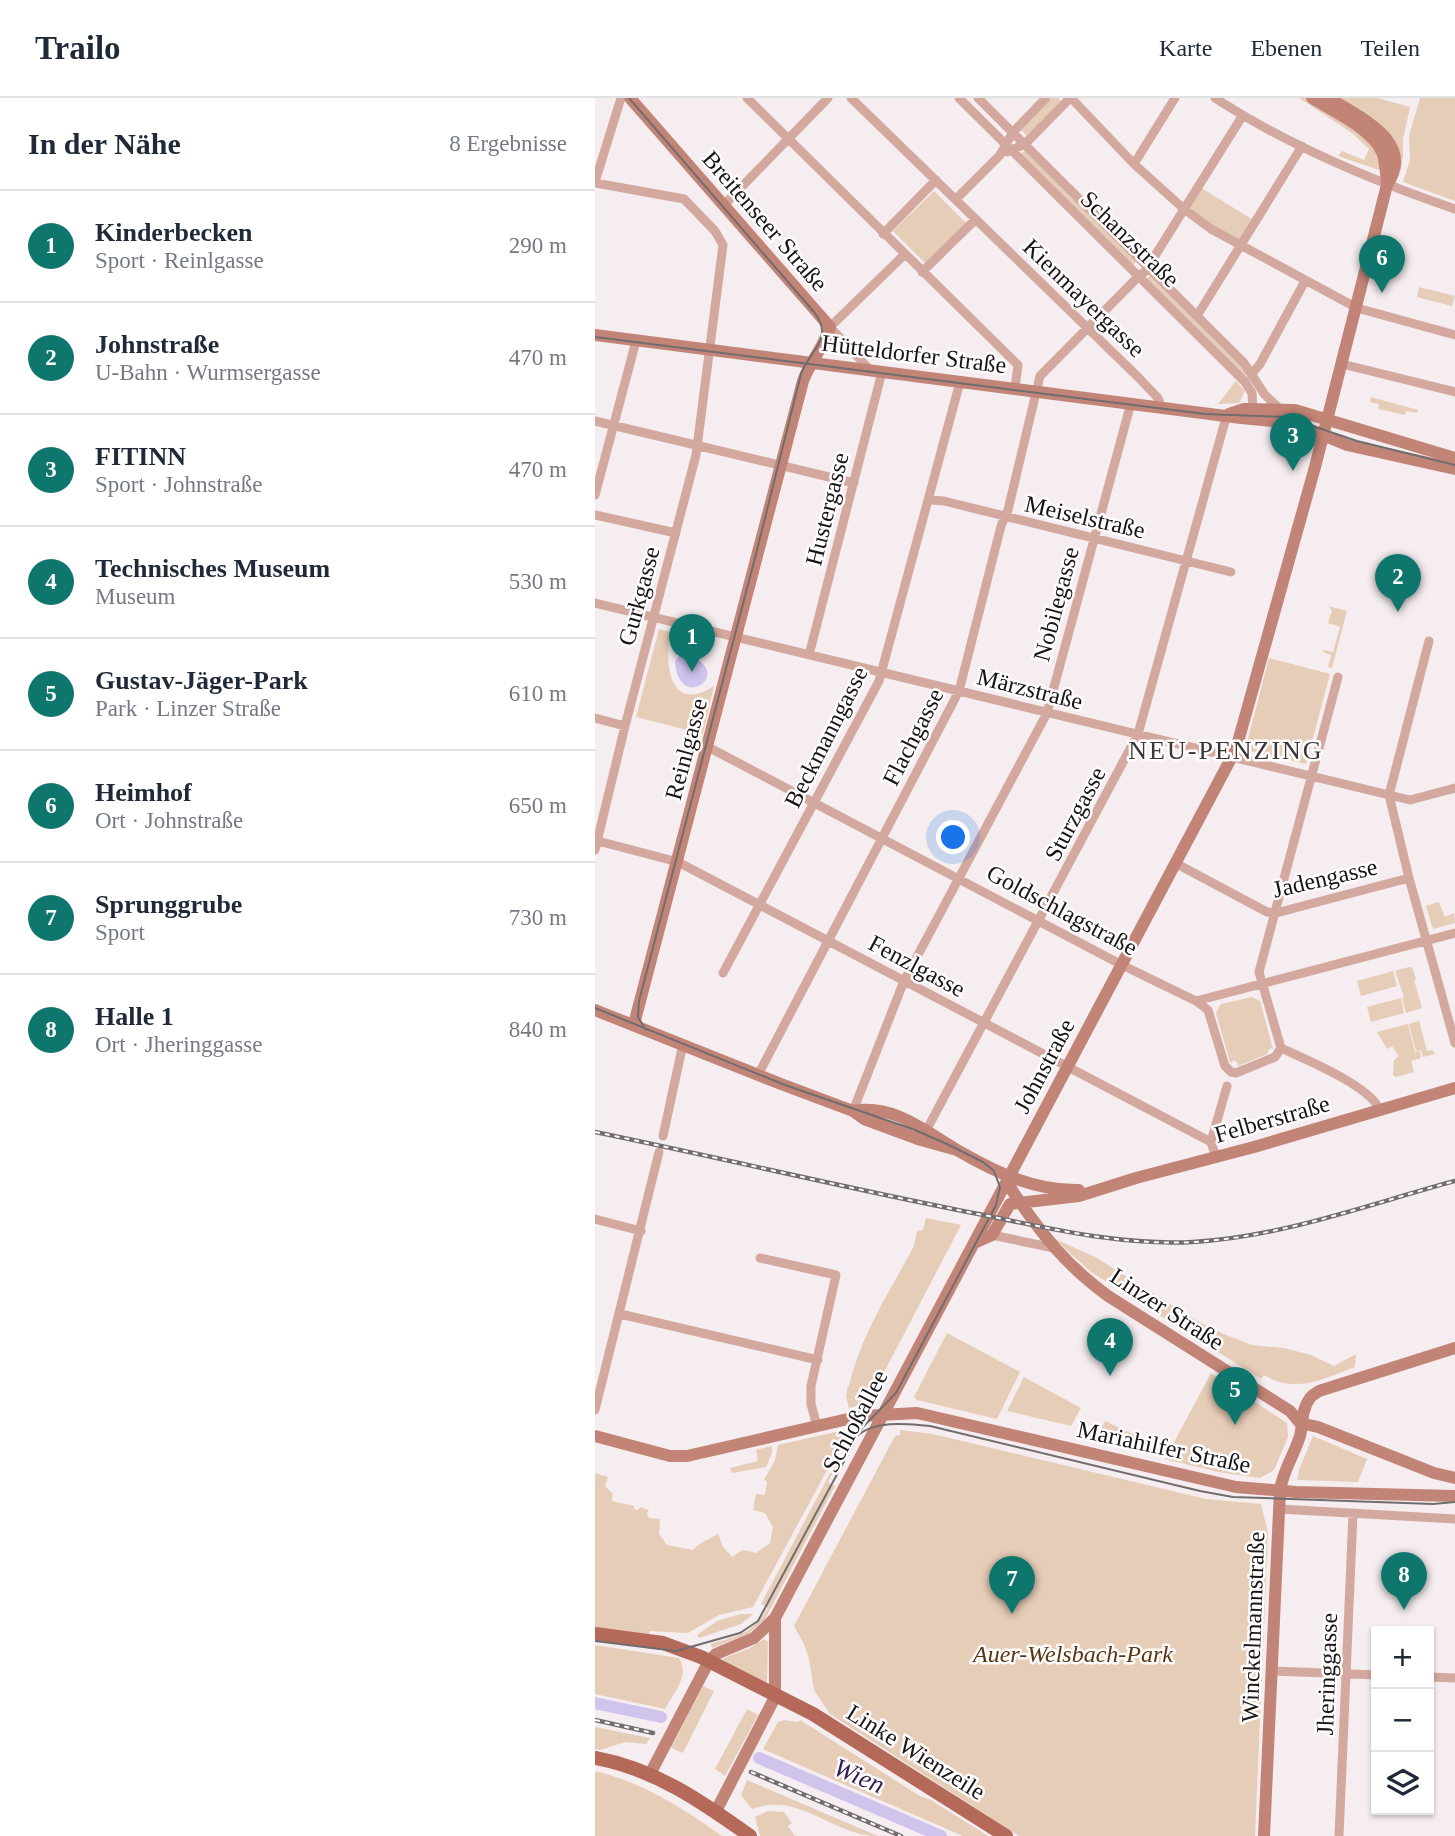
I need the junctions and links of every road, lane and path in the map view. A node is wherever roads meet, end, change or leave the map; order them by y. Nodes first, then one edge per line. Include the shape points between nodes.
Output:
1 (621, 98) edge
2 (630, 98) edge
3 (747, 98) edge
4 (828, 98) edge
5 (851, 98) edge
6 (959, 98) edge
7 (978, 98) edge
8 (1046, 98) edge
9 (1070, 98) edge
10 (1175, 98) edge
11 (1215, 98) edge
12 (1312, 98) edge
13 (1329, 98) edge
14 (1243, 115) junction
15 (1013, 132) junction
16 (789, 139) junction
17 (1025, 144) junction
18 (1301, 146) junction
19 (1008, 148) junction
20 (1134, 164) junction
21 (936, 180) junction
22 (595, 182) edge
23 (1387, 185) junction
24 (956, 199) junction
25 (724, 205) junction
26 (1184, 209) junction
27 (1455, 209) edge
28 (976, 219) junction
29 (883, 234) junction
30 (1240, 246) junction
31 (904, 255) junction
32 (1149, 265) junction
33 (922, 272) junction
34 (1138, 277) junction
35 (1305, 281) junction
36 (1357, 308) junction
37 (1197, 316) junction
38 (830, 327) junction
39 (1087, 328) junction
40 (1455, 334) edge
41 (595, 335) edge
42 (636, 341) junction
43 (710, 350) junction
44 (811, 363) junction
45 (1342, 364) junction
46 (876, 371) junction
47 (1253, 373) junction
48 (961, 382) junction
49 (1245, 382) junction
50 (1015, 388) junction
51 (1038, 390) junction
52 (1455, 392) edge
53 (1131, 403) junction
54 (1161, 407) junction
55 (1279, 408) junction
56 (1253, 413) junction
57 (1227, 414) junction
58 (1327, 420) junction
59 (595, 421) edge
60 (614, 426) junction
61 (1324, 435) junction
62 (694, 444) junction
63 (1455, 458) edge
64 (781, 466) junction
65 (1455, 468) edge
66 (854, 483) junction
67 (595, 495) edge
68 (929, 500) junction
69 (595, 515) edge
70 (1005, 517) junction
71 (676, 533) junction
72 (1093, 538) junction
73 (1188, 561) junction
74 (1231, 572) dead end
75 (595, 603) edge
76 (654, 618) junction
77 (736, 637) junction
78 (1429, 641) dead end
79 (809, 655) junction
80 (883, 672) junction
81 (1338, 677) dead end
82 (958, 691) junction
83 (1047, 713) junction
84 (595, 718) edge
85 (625, 726) junction
86 (1138, 734) junction
87 (708, 747) junction
88 (1233, 757) junction
89 (1312, 776) junction
90 (1455, 788) edge
91 (1389, 795) junction
92 (814, 803) junction
93 (883, 838) junction
94 (596, 846) edge
95 (678, 862) junction
96 (1177, 864) junction
97 (961, 878) junction
98 (1409, 878) junction
99 (760, 905) junction
100 (1276, 913) junction
101 (1040, 921) junction
102 (1455, 933) edge
103 (828, 940) junction
104 (1427, 940) junction
105 (1122, 965) junction
106 (723, 974) dead end
107 (904, 981) junction
108 (1262, 984) junction
109 (1196, 1001) junction
110 (595, 1010) edge
111 (984, 1023) junction
112 (634, 1024) junction
113 (1455, 1043) edge
114 (683, 1044) junction
115 (1281, 1048) junction
116 (1067, 1066) junction
117 (758, 1075) junction
118 (1227, 1086) dead end
119 (1455, 1088) edge
120 (1379, 1109) junction
121 (853, 1111) junction
122 (927, 1129) junction
123 (663, 1136) dead end
124 (1211, 1142) junction
125 (957, 1150) junction
126 (659, 1152) dead end
127 (1216, 1157) junction
128 (1009, 1176) junction
129 (1100, 1188) junction
130 (1020, 1203) junction
131 (595, 1219) edge
132 (641, 1231) junction
133 (992, 1235) junction
134 (974, 1244) junction
135 (1054, 1248) junction
136 (760, 1258) dead end
137 (620, 1314) junction
138 (1455, 1348) edge
139 (818, 1360) junction
140 (595, 1410) edge
141 (884, 1413) junction
142 (1300, 1423) junction
143 (817, 1426) junction
144 (595, 1436) edge
145 (1455, 1478) edge
146 (1280, 1490) junction
147 (1455, 1495) edge
148 (1279, 1509) junction
149 (1353, 1514) junction
150 (1455, 1519) edge
151 (775, 1618) junction
152 (595, 1634) edge
153 (709, 1661) junction
154 (1273, 1671) junction
155 (1347, 1674) junction
156 (1371, 1675) edge
157 (1434, 1677) edge
158 (1455, 1678) edge
159 (775, 1679) junction
160 (774, 1696) junction
161 (801, 1707) junction
162 (595, 1758) edge
163 (650, 1774) junction
164 (716, 1811) junction
165 (750, 1836) edge
166 (1006, 1836) edge
167 (1264, 1836) edge
168 (1339, 1836) edge

1 - 22 street
2 - 25 main road, Breitenseer Straße
3 - 16 street
4 - 16 street
5 - 21 street
6 - 19 street, Schanzstraße
7 - 15 street, Schanzstraße
8 - 15 street
9 - 17 street
9 - 20 street
10 - 20 street
11 - 14 street
12 - 23 main road via 1375,141 1384,159
13 - 23 main road, Johnstraße via 1389,142 1396,166
14 - 18 street
14 - 26 street, Flachgasse
15 - 17 street, Schanzstraße
15 - 19 street
16 - 25 street
16 - 29 street
17 - 19 street
17 - 32 street, Schanzstraße
18 - 23 street
18 - 30 street
19 - 24 street
19 - 34 street, Schanzstraße
20 - 26 street
21 - 24 street, Kienmayergasse
21 - 29 street
22 - 43 street, Gurkgasse via 687,200 722,241
23 - 27 street
23 - 36 main road, Johnstraße
24 - 28 street, Kienmayergasse
25 - 38 main road, Breitenseer Straße
26 - 30 street
26 - 32 street, Flachgasse
28 - 33 street
28 - 39 street, Kienmayergasse
29 - 31 street
30 - 35 street
30 - 37 street
31 - 33 street
31 - 38 street
32 - 34 street, Flachgasse
32 - 37 street, Schanzstraße
33 - 50 street via 1018,365
34 - 39 street, Flachgasse
34 - 49 street, Schanzstraße
35 - 36 street
35 - 47 street
36 - 40 street
36 - 45 main road, Johnstraße
37 - 47 street, Schanzstraße
38 - 44 main road, Reinlgasse
38 - 46 street, Breitenseer Straße
39 - 51 street, Flachgasse via 1040,376
39 - 54 street, Kienmayergasse via 1139,378
41 - 42 main road, Hütteldorfer Straße
42 - 43 main road, Hütteldorfer Straße
42 - 60 street
43 - 44 main road, Hütteldorfer Straße
43 - 62 street, Gurkgasse
44 - 46 main road, Hütteldorfer Straße
44 - 64 main road, Reinlgasse
45 - 52 street
45 - 58 main road, Johnstraße
46 - 48 main road, Hütteldorfer Straße
46 - 66 street, Hustergasse
47 - 49 street
47 - 55 street, Schanzstraße via 1265,396
48 - 50 main road, Hütteldorfer Straße
48 - 68 street, Beckmanngasse
49 - 56 street, Schanzstraße via 1252,393
50 - 51 main road, Hütteldorfer Straße
51 - 53 main road, Hütteldorfer Straße
51 - 70 street, Flachgasse
53 - 54 main road, Hütteldorfer Straße
53 - 72 street, Nobilegasse
54 - 57 main road, Hütteldorfer Straße
55 - 56 main road, Hütteldorfer Straße
55 - 58 main road, Hütteldorfer Straße
56 - 57 main road, Hütteldorfer Straße via 1244,408
56 - 61 main road, Hütteldorfer Straße
57 - 73 street, Sturzgasse
58 - 61 main road, Johnstraße
58 - 63 main road, Hütteldorfer Straße
59 - 60 street
60 - 62 street
60 - 67 street
61 - 65 main road, Hütteldorfer Straße via 1369,451
61 - 88 main road, Johnstraße
62 - 64 street
62 - 71 street, Gurkgasse
64 - 66 street
64 - 77 main road, Reinlgasse
66 - 79 street, Hustergasse
68 - 70 street, Meiselstraße
68 - 80 street, Beckmanngasse
69 - 71 street
70 - 72 street, Meiselstraße
70 - 82 street, Flachgasse
71 - 76 street, Gurkgasse
72 - 73 street, Meiselstraße
72 - 83 street, Nobilegasse
73 - 74 street, Meiselstraße
73 - 86 street, Sturzgasse
75 - 76 street, Märzstraße
76 - 77 street, Märzstraße
76 - 85 street, Gurkgasse
77 - 79 street, Märzstraße
77 - 87 main road, Reinlgasse
78 - 91 street
79 - 80 street, Märzstraße
80 - 82 street, Märzstraße
80 - 92 street, Beckmanngasse
81 - 89 street
82 - 83 street, Märzstraße
82 - 93 street, Flachgasse
83 - 86 street, Märzstraße
83 - 97 street, Nobilegasse
84 - 85 street
85 - 94 street, Gurkgasse
86 - 88 street, Märzstraße
86 - 101 street, Sturzgasse
87 - 92 street, Goldschlagstraße
87 - 95 main road, Reinlgasse
88 - 89 street, Märzstraße
88 - 96 main road, Johnstraße
89 - 91 street, Märzstraße
89 - 100 street
90 - 91 street, Märzstraße via 1410,800
91 - 98 street
92 - 93 street, Goldschlagstraße
92 - 99 street, Beckmanngasse
93 - 97 street, Goldschlagstraße
93 - 103 street, Flachgasse
94 - 95 street, Fenzlgasse
95 - 99 street, Fenzlgasse
95 - 112 main road, Reinlgasse
96 - 100 street, Jadengasse
96 - 105 main road, Johnstraße
97 - 101 street, Goldschlagstraße
97 - 107 street, Nobilegasse
98 - 100 street, Jadengasse
98 - 104 street
99 - 103 street, Fenzlgasse
99 - 106 street, Beckmanngasse
100 - 108 street via 1259,972
101 - 105 street, Goldschlagstraße
101 - 111 street, Sturzgasse
102 - 104 street
103 - 107 street, Fenzlgasse
103 - 117 street, Flachgasse
104 - 108 street
104 - 113 street
105 - 109 street, Goldschlagstraße
105 - 116 main road, Johnstraße
107 - 111 street, Fenzlgasse
107 - 121 street, Nobilegasse
108 - 109 street
108 - 115 street
109 - 115 street, Goldschlagstraße via 1210,1013 1225,1066 1231,1072 1275,1057
110 - 112 main road
111 - 116 street, Fenzlgasse
111 - 122 street, Sturzgasse
112 - 114 main road
114 - 117 main road
114 - 123 street
115 - 120 street via 1365,1091
116 - 124 street, Fenzlgasse
116 - 128 main road, Johnstraße
117 - 121 main road
118 - 124 street
119 - 120 main road, Felberstraße
120 - 127 main road, Felberstraße
121 - 122 main road via 869,1108
121 - 125 main road via 864,1119
122 - 125 main road
124 - 127 street
125 - 128 main road
126 - 132 street
127 - 129 main road, Felberstraße
128 - 129 main road, Felberstraße via 1055,1190
128 - 130 main road, Linzer Straße
128 - 134 main road, Schloßallee
129 - 130 main road, Felberstraße via 1079,1196
130 - 133 main road via 1010,1204
130 - 135 main road, Linzer Straße
131 - 132 street
132 - 137 street
133 - 134 main road
133 - 135 street
134 - 141 main road, Schloßallee
135 - 142 main road, Linzer Straße via 1080,1276 1108,1296 1290,1411
136 - 139 street via 836,1275
137 - 139 street
137 - 140 street
138 - 142 main road, Winckelmannstraße via 1316,1392
139 - 143 street via 811,1386
141 - 143 main road, Mariahilfer Straße
141 - 146 main road, Mariahilfer Straße via 931,1416 1202,1480
141 - 151 main road, Schloßallee
142 - 145 main road, Linzer Straße
142 - 146 main road, Winckelmannstraße
143 - 144 main road, Mariahilfer Straße via 687,1457
146 - 147 main road, Mariahilfer Straße
146 - 148 main road, Winckelmannstraße
148 - 149 street
148 - 154 main road, Winckelmannstraße
149 - 150 street
149 - 155 street, Jheringgasse
151 - 153 main road, Schloßallee via 754,1638
151 - 159 main road, Schloßallee
152 - 153 main road, Linke Wienzeile via 663,1643
153 - 160 main road, Linke Wienzeile
153 - 163 main road
154 - 155 street
154 - 167 main road, Winckelmannstraße
155 - 156 street
155 - 168 street, Jheringgasse
157 - 158 street
159 - 160 main road, Schloßallee
159 - 161 main road, Linke Wienzeile via 784,1695
160 - 161 main road, Linke Wienzeile
160 - 164 main road
161 - 166 main road, Linke Wienzeile
162 - 163 main road
163 - 164 main road
164 - 165 main road

